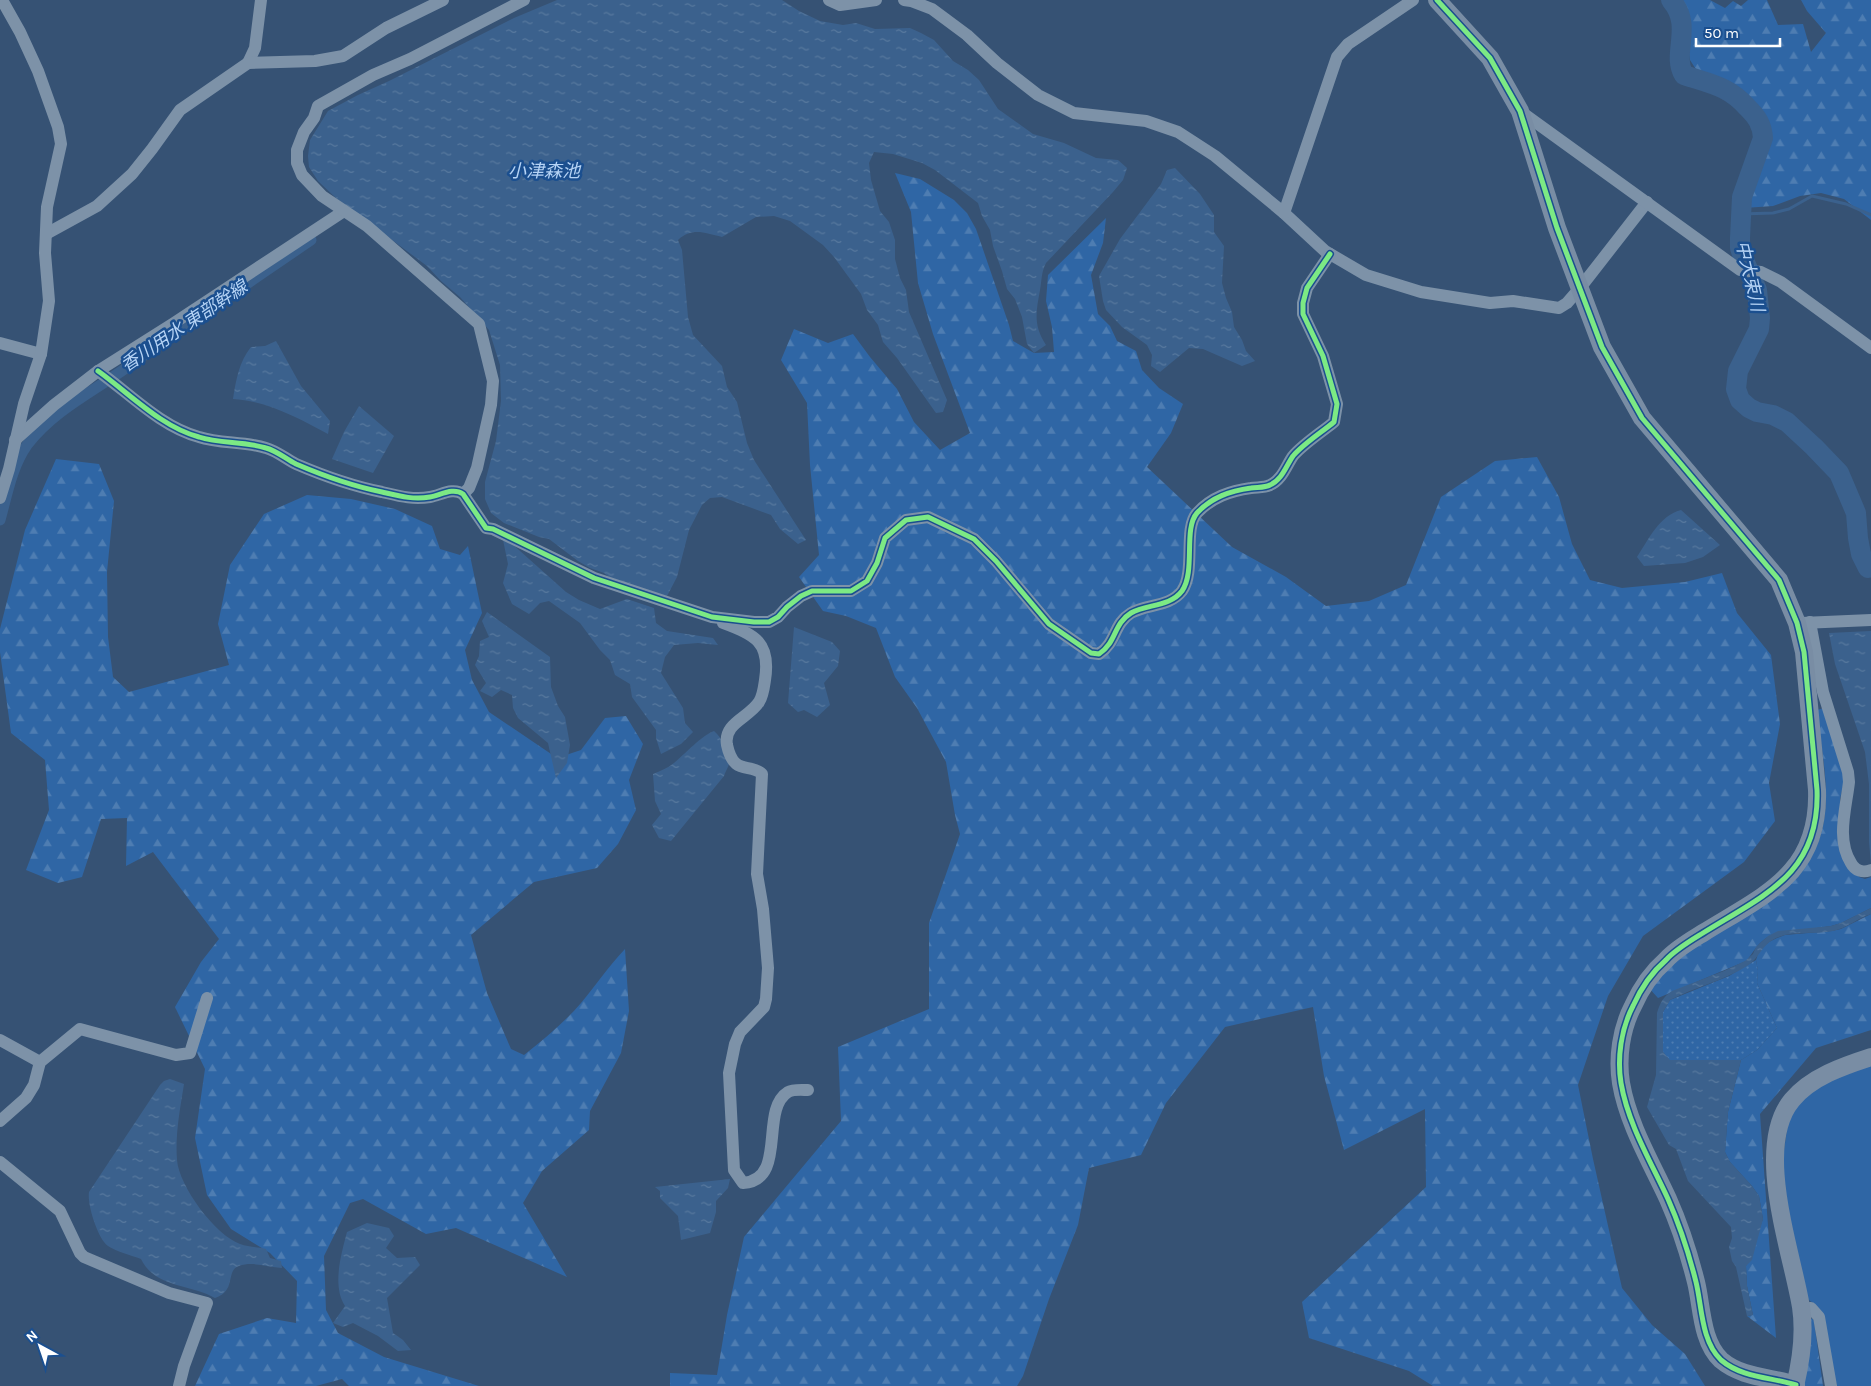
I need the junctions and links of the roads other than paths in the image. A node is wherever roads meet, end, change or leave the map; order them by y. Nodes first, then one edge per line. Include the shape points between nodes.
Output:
1 (2, 0) edge
2 (261, 0) edge
3 (443, 0) edge
4 (524, 0) edge
5 (829, 0) edge
6 (876, 0) edge
7 (904, 0) edge
8 (1413, 0) edge
9 (1437, 0) edge
10 (248, 63) junction
11 (1520, 111) junction
12 (1647, 202) junction
13 (344, 211) junction
14 (1284, 213) junction
15 (46, 234) junction
16 (1330, 254) junction
17 (1580, 288) junction
18 (0, 343) edge
19 (1871, 348) edge
20 (41, 354) junction
21 (98, 371) junction
22 (15, 440) junction
23 (462, 494) junction
24 (0, 498) edge
25 (712, 617) junction
26 (1871, 620) edge
27 (1803, 623) junction
28 (1868, 871) edge
29 (207, 998) dead end
30 (0, 1040) edge
31 (1871, 1057) edge
32 (40, 1062) junction
33 (808, 1090) dead end
34 (0, 1121) edge
35 (0, 1162) edge
36 (1801, 1309) junction
37 (1795, 1385) edge
38 (179, 1386) edge
39 (1832, 1386) edge

1 - 15 street via 38,71 58,126 60,144 47,207
2 - 10 street via 255,48
3 - 10 street via 386,28 343,56 315,61
4 - 13 street via 318,106 297,150 296,163 302,175 322,196
5 - 6 street via 840,5
7 - 14 street via 932,9 1038,95 1074,113 1146,121 1178,132 1215,156
8 - 14 street via 1348,44 1338,57
9 - 11 street via 1490,58
10 - 15 street via 180,110 132,174 97,206
11 - 12 street
11 - 17 street via 1557,228
12 - 17 street
12 - 19 street via 1740,270 1761,272 1781,282
13 - 21 street
13 - 23 street via 367,226 479,324 493,381 491,405 477,468 469,488
14 - 16 street
15 - 20 street via 49,301
16 - 17 street via 1366,275 1386,282 1421,292 1490,303 1513,301 1559,308 1567,304
16 - 25 street via 1307,288 1302,314 1323,356 1335,396 1334,422 1294,456 1283,475 1270,486 1234,490 1217,497 1196,514 1192,523 1187,577 1182,590 1171,600 1131,613 1120,622 1112,643 1099,654 1091,653 1049,624 996,560 974,539 928,517 906,520 885,538 867,581 851,591 812,591 769,622
17 - 27 street via 1602,347 1642,418 1779,580
18 - 20 street
20 - 22 street
21 - 22 street
21 - 23 street via 179,430 200,438 268,448 327,477 412,499 455,490
22 - 24 street
23 - 25 street via 486,528 594,578
25 - 33 street via 757,640 766,653 766,672 759,702 732,726 726,736 736,764 742,769 762,774 758,874 768,968 766,999 764,1007 740,1032 729,1073 734,1170 743,1183 752,1182 764,1171 781,1099 790,1091
26 - 27 street
27 - 28 street via 1848,772 1842,842 1853,867
27 - 37 street via 1818,806 1811,840 1796,866 1776,887 1686,943 1652,974 1631,1009 1619,1064 1627,1107 1681,1232 1706,1334 1713,1348 1720,1359 1733,1368 1752,1376
29 - 32 street via 190,1053 176,1055 80,1029
30 - 32 street
31 - 36 street via 1833,1071 1808,1086 1792,1100 1778,1128 1775,1173
32 - 34 street via 34,1085 26,1098
35 - 38 street via 60,1212 84,1257 169,1293 207,1303
36 - 37 street via 1802,1344
36 - 39 street via 1810,1308 1818,1316

